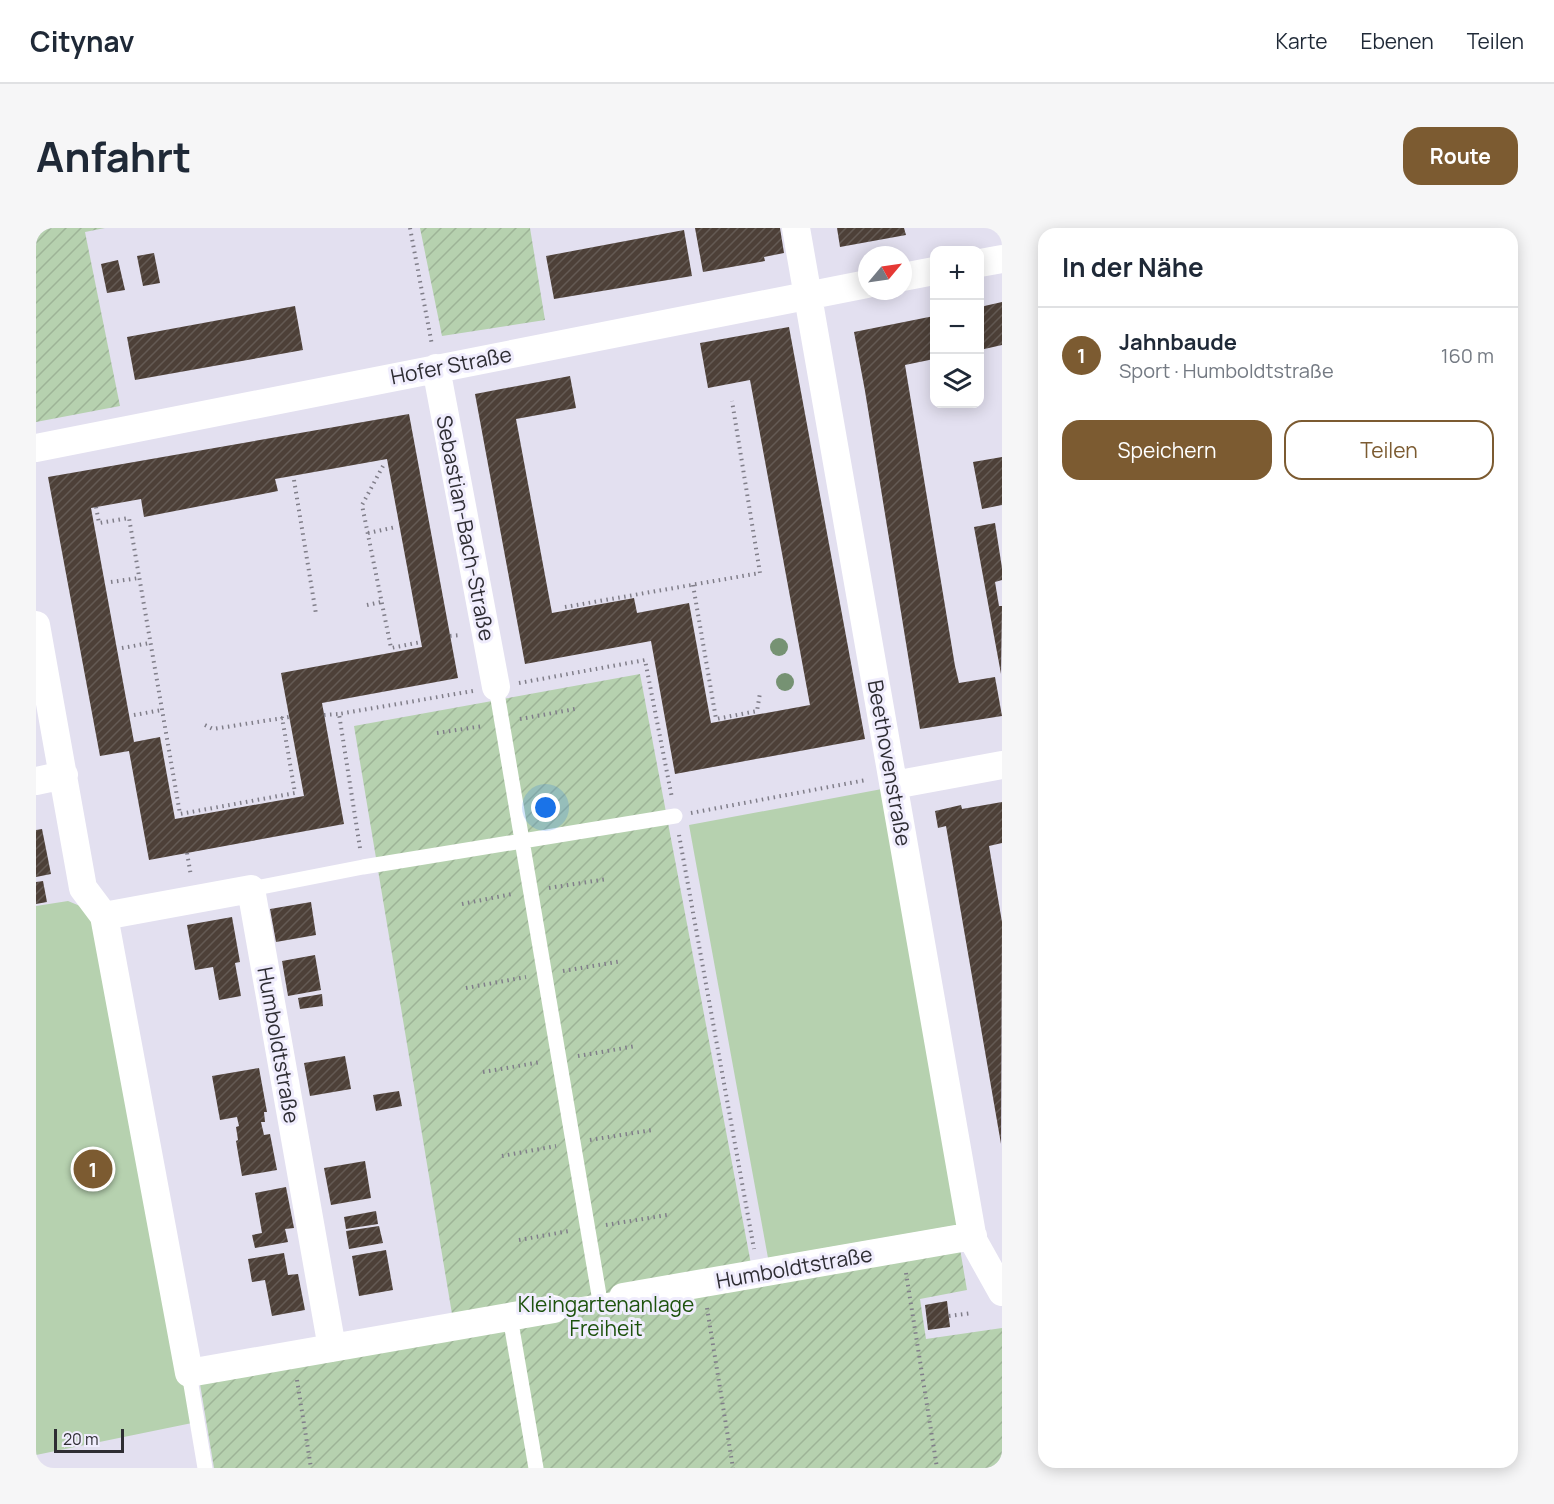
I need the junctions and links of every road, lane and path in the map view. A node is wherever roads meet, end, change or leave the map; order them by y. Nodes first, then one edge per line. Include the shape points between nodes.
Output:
1 (410, 228) edge
2 (796, 228) edge
3 (1002, 259) edge
4 (984, 262) edge
5 (930, 272) edge
6 (912, 275) edge
7 (858, 286) edge
8 (809, 294) junction
9 (436, 368) junction
10 (732, 401) dead end
11 (36, 448) edge
12 (383, 466) dead end
13 (294, 480) dead end
14 (96, 507) dead end
15 (396, 527) dead end
16 (368, 533) junction
17 (139, 578) junction
18 (111, 582) dead end
19 (693, 585) junction
20 (381, 602) junction
21 (367, 604) dead end
22 (565, 608) dead end
23 (316, 614) dead end
24 (36, 625) edge
25 (421, 642) dead end
26 (150, 643) junction
27 (122, 648) dead end
28 (496, 687) junction
29 (760, 693) dead end
30 (575, 709) dead end
31 (162, 710) junction
32 (339, 714) junction
33 (134, 715) dead end
34 (324, 715) dead end
35 (282, 717) junction
36 (289, 717) dead end
37 (502, 723) junction
38 (205, 724) dead end
39 (437, 733) dead end
40 (1002, 765) edge
41 (64, 775) junction
42 (894, 780) junction
43 (36, 781) edge
44 (675, 816) junction
45 (522, 842) junction
46 (363, 867) junction
47 (607, 879) dead end
48 (251, 889) junction
49 (531, 891) junction
50 (462, 904) dead end
51 (104, 916) junction
52 (622, 961) dead end
53 (544, 974) junction
54 (466, 988) dead end
55 (636, 1046) dead end
56 (559, 1059) junction
57 (483, 1072) dead end
58 (652, 1130) dead end
59 (573, 1143) junction
60 (502, 1156) dead end
61 (667, 1215) dead end
62 (588, 1228) junction
63 (973, 1236) junction
64 (519, 1240) dead end
65 (902, 1248) junction
66 (759, 1274) junction
67 (703, 1283) junction
68 (1002, 1292) edge
69 (611, 1299) junction
70 (554, 1309) joint
71 (972, 1312) dead end
72 (949, 1316) dead end
73 (510, 1317) junction
74 (332, 1348) junction
75 (292, 1355) junction
76 (189, 1373) junction
77 (205, 1468) edge
78 (311, 1468) edge
79 (536, 1468) edge
80 (733, 1468) edge
81 (937, 1468) edge

1 - 9 path
2 - 8 street, Beethovenstraße
3 - 4 street
5 - 6 street
7 - 8 street, Hofer Straße
8 - 9 street, Hofer Straße
8 - 42 street, Beethovenstraße
9 - 11 street, Hofer Straße
9 - 28 street, Sebastian-Bach-Straße
10 - 19 path via 760,573
12 - 16 path via 362,505
13 - 23 path
14 - 17 path via 99,523 129,518
15 - 16 path
16 - 20 path
17 - 18 path
17 - 26 path
19 - 22 path
19 - 29 path via 716,719 757,711
20 - 21 path
20 - 25 path via 391,648
24 - 41 street
26 - 27 path
26 - 31 path
28 - 32 path
28 - 37 lane
28 - 44 path via 645,660
30 - 37 path
31 - 33 path
31 - 35 path via 181,816 295,793
32 - 34 path
32 - 46 path
35 - 36 path
35 - 38 path via 213,729
37 - 39 path
37 - 45 lane
40 - 42 street
41 - 43 street
41 - 51 street via 83,888
42 - 44 path
42 - 63 street, Beethovenstraße
44 - 45 lane
44 - 66 path
45 - 46 lane
45 - 49 lane
46 - 48 lane
47 - 49 path
48 - 51 street
48 - 74 street, Humboldtstraße
49 - 50 path
49 - 53 lane
51 - 76 street
52 - 53 path
53 - 54 path
53 - 56 lane
55 - 56 path
56 - 57 path
56 - 59 lane
58 - 59 path
59 - 60 path
59 - 62 lane
61 - 62 path
62 - 64 path
62 - 69 lane
63 - 65 street, Humboldtstraße
63 - 68 street, Beethovenstraße
65 - 66 street, Humboldtstraße
65 - 81 path
66 - 67 street, Humboldtstraße
67 - 69 street, Humboldtstraße
67 - 80 path
69 - 70 lane, Humboldtstraße
70 - 73 street, Humboldtstraße
71 - 72 path
73 - 74 street, Humboldtstraße
73 - 79 lane
74 - 75 street, Humboldtstraße
75 - 76 street, Humboldtstraße
75 - 78 path
76 - 77 lane

